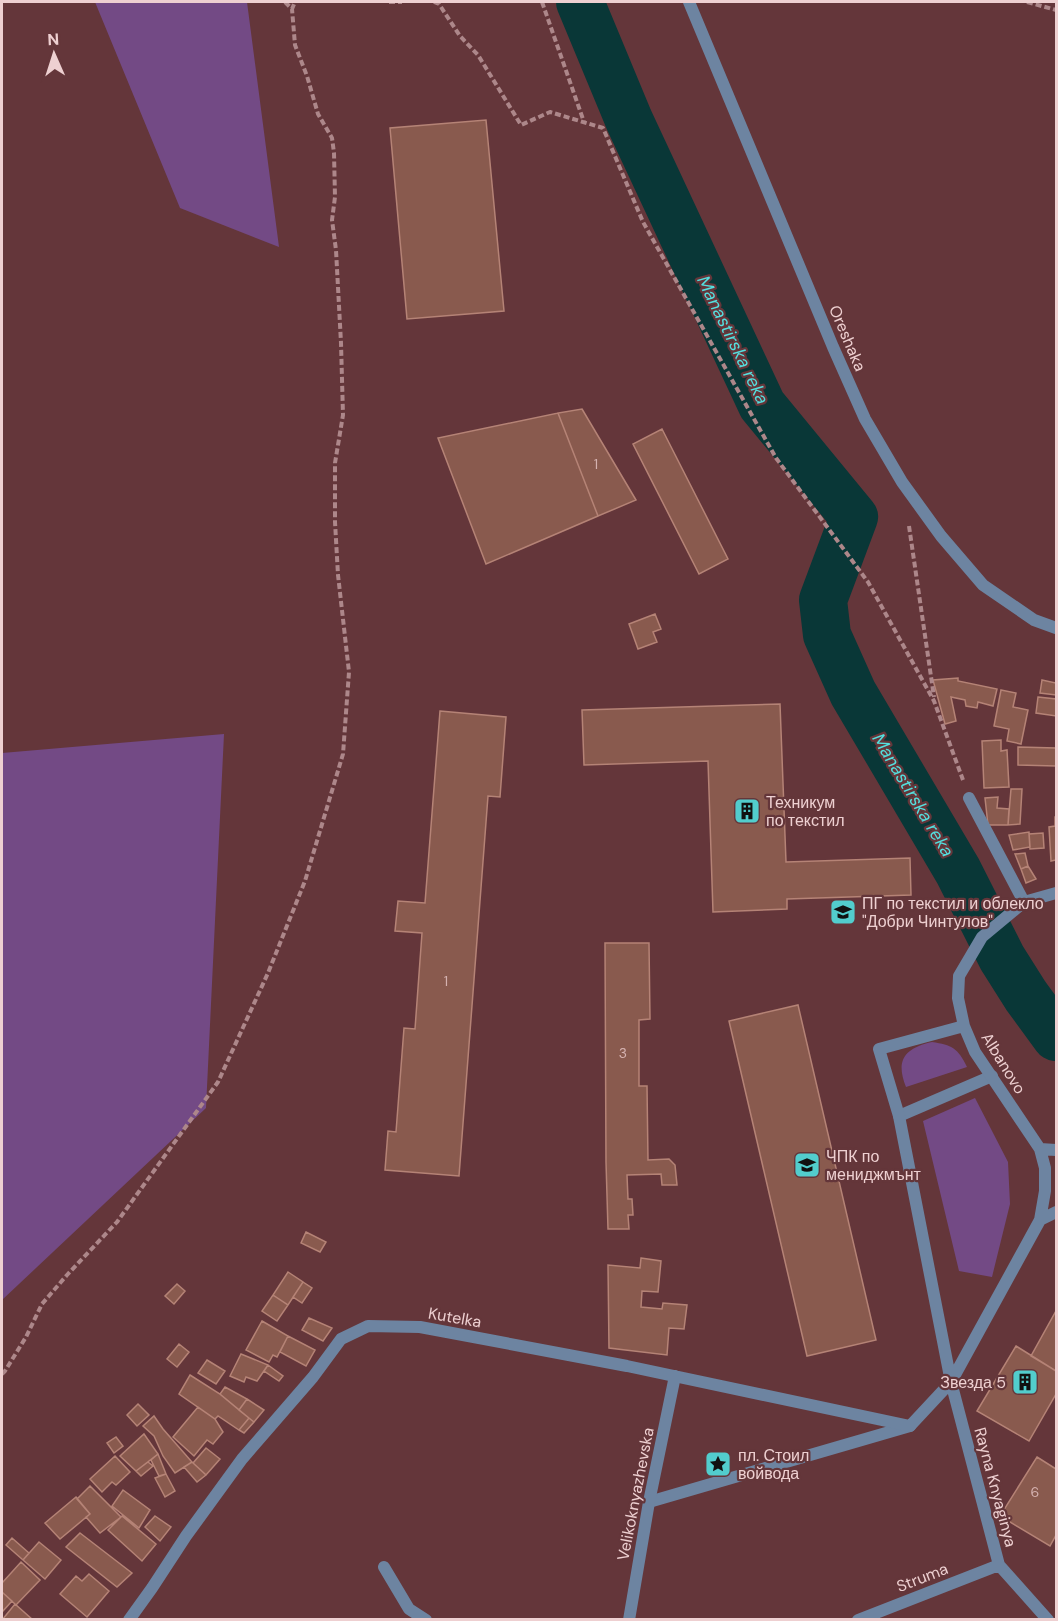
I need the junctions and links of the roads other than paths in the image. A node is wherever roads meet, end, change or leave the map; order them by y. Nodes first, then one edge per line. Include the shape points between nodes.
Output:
1 (689, 2) edge
2 (1056, 628) edge
3 (969, 798) road end
4 (1056, 893) edge
5 (1024, 902) junction
6 (964, 1026) junction
7 (992, 1076) junction
8 (899, 1116) junction
9 (1040, 1149) junction
10 (1056, 1150) edge
11 (1056, 1212) edge
12 (1040, 1220) junction
13 (675, 1376) junction
14 (951, 1382) junction
15 (910, 1426) junction
16 (649, 1502) junction
17 (999, 1565) junction
18 (384, 1567) dead end
19 (129, 1620) edge
20 (426, 1620) edge
21 (629, 1620) edge
22 (858, 1620) edge
23 (1048, 1620) edge

1 - 2 street, Oreshaka via 871,428 941,536 983,585 1034,620
3 - 5 street
4 - 5 street, Albanovo
5 - 6 street, Albanovo via 982,937 959,976 958,998
6 - 7 street, Albanovo via 975,1052
6 - 8 street, Rayna Knyaginya via 879,1049
7 - 8 street
7 - 9 street, Albanovo
8 - 14 street, Rayna Knyaginya
9 - 10 street
9 - 12 street, Albanovo via 1045,1191
11 - 12 street
12 - 14 street, Albanovo
13 - 15 street, Kutelka
13 - 16 street, Velikoknyazhevska
13 - 19 street, Kutelka via 420,1327 368,1326 340,1339 313,1377 242,1459
14 - 15 street, Albanovo
14 - 17 street, Rayna Knyaginya
15 - 16 street
16 - 21 street, Velikoknyazhevska
17 - 22 street, Struma
17 - 23 street, Rayna Knyaginya
18 - 20 street via 410,1609

